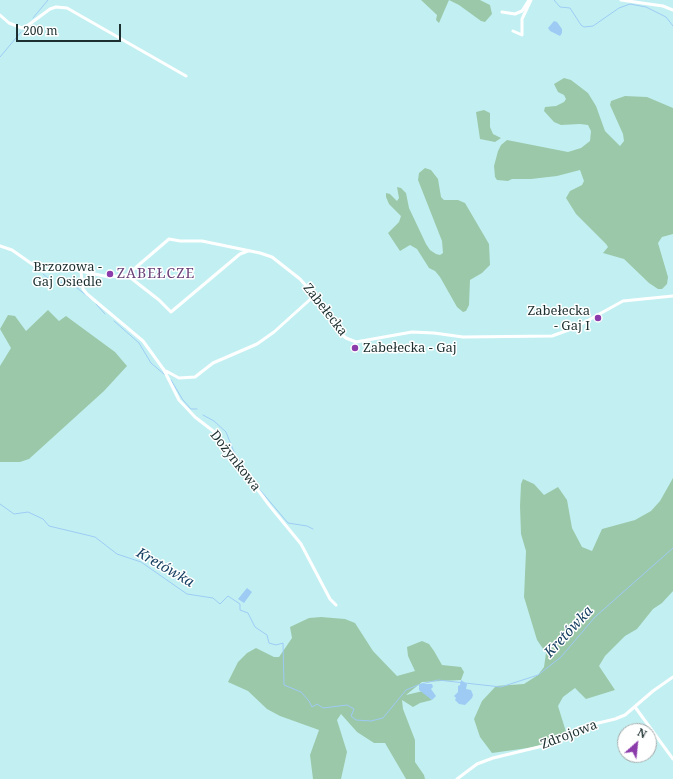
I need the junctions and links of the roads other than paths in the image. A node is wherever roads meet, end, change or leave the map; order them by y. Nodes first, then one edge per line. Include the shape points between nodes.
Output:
1 (530, 0) edge
2 (621, 0) edge
3 (673, 10) edge
4 (502, 12) dead end
5 (0, 15) edge
6 (513, 31) dead end
7 (186, 76) dead end
8 (0, 246) edge
9 (248, 251) junction
10 (81, 272) junction
11 (127, 275) junction
12 (315, 295) junction
13 (673, 296) edge
14 (164, 370) junction
15 (336, 605) dead end
16 (673, 677) edge
17 (635, 707) junction
18 (673, 759) edge
19 (457, 779) edge

1 - 4 street via 522,11 515,14
1 - 6 street via 522,19 522,35
2 - 3 street via 663,6
5 - 7 street via 9,23 22,28 32,24 50,9 67,8
8 - 10 street via 12,250 42,270 70,269
9 - 11 street, Zabełecka via 202,241 169,238
9 - 11 street via 240,254 171,312
9 - 12 street, Zabełecka via 272,257 300,279
10 - 11 street via 109,277
10 - 14 street, Dożynkowa via 83,289 87,294 139,337
12 - 13 street, Zabełecka via 338,331 356,342 412,332 463,338 552,336 574,328 623,301
12 - 14 street via 257,344 213,363 195,377 179,378
14 - 15 street, Dożynkowa via 179,400 195,417 217,434 301,544 330,599
16 - 17 street, Zdrojowa
17 - 18 street
17 - 19 street, Zdrojowa via 615,719 578,728 551,744 477,764

